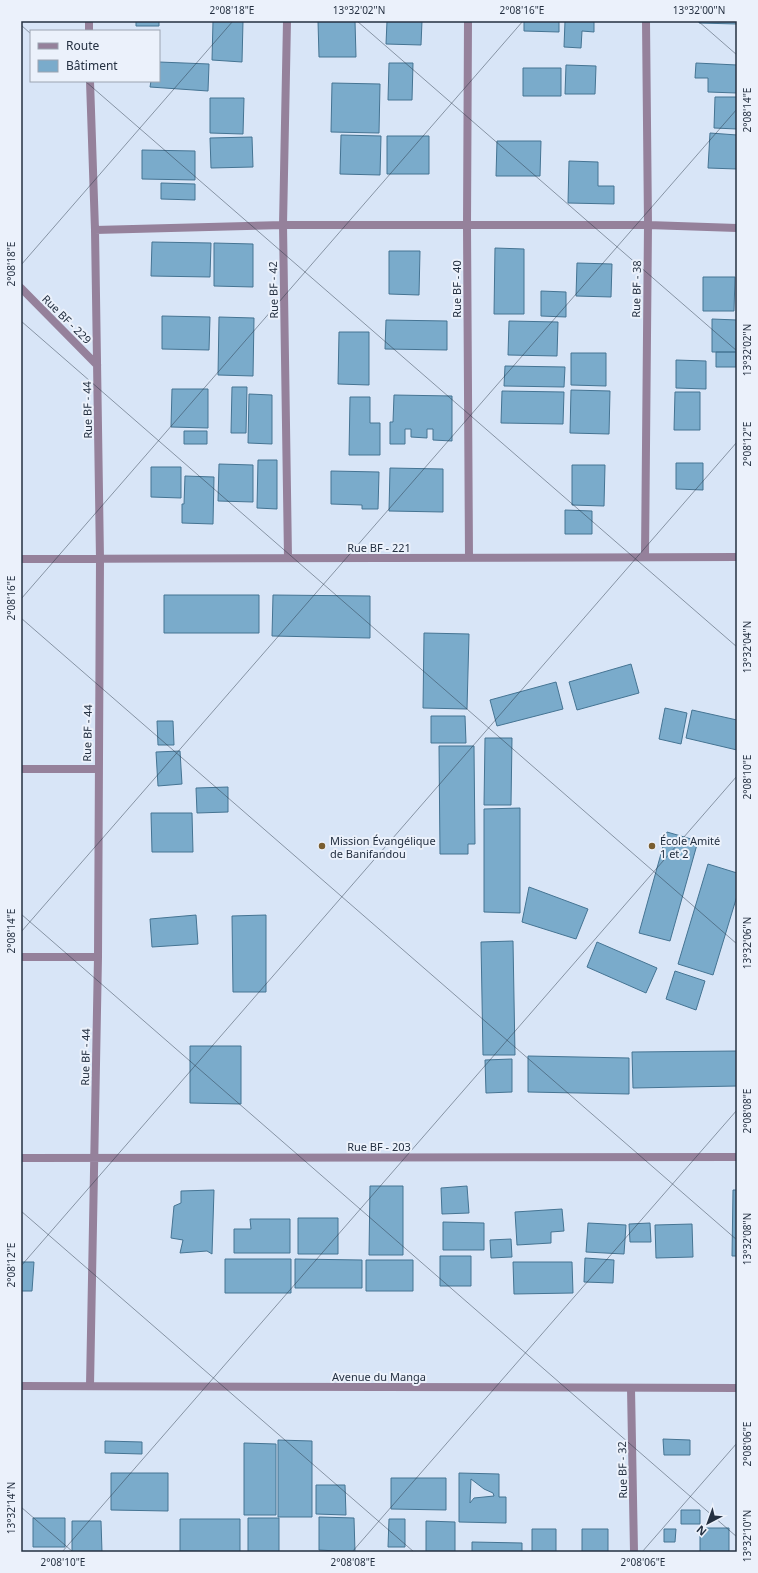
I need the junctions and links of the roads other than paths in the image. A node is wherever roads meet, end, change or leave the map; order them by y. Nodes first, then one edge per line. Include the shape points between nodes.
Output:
1 (286, 21) edge
2 (468, 21) edge
3 (646, 21) edge
4 (90, 82) edge
5 (283, 225) junction
6 (467, 225) junction
7 (648, 225) junction
8 (737, 228) edge
9 (95, 230) junction
10 (21, 288) edge
11 (98, 365) junction
12 (469, 557) junction
13 (645, 557) junction
14 (737, 557) edge
15 (288, 558) junction
16 (21, 559) edge
17 (100, 559) junction
18 (21, 768) edge
19 (98, 768) junction
20 (21, 957) edge
21 (98, 957) junction
22 (94, 1157) junction
23 (737, 1157) edge
24 (21, 1158) edge
25 (21, 1386) edge
26 (90, 1386) junction
27 (631, 1388) junction
28 (737, 1388) edge
29 (634, 1552) edge

1 - 5 street, Rue BF - 42
2 - 6 street, Rue BF - 40
3 - 7 street, Rue BF - 38
4 - 9 street, Rue BF - 44
5 - 6 street
5 - 9 street
5 - 15 street, Rue BF - 42
6 - 7 street
6 - 12 street, Rue BF - 40
7 - 8 street
7 - 13 street, Rue BF - 38
9 - 11 street, Rue BF - 44
10 - 11 street, Rue BF - 229
11 - 17 street, Rue BF - 44
12 - 13 street, Rue BF - 221
12 - 15 street, Rue BF - 221
13 - 14 street, Rue BF - 221
15 - 17 street, Rue BF - 221
16 - 17 street, Rue BF - 221
17 - 19 street, Rue BF - 44
18 - 19 street
19 - 21 street, Rue BF - 44
20 - 21 street
21 - 22 street, Rue BF - 44
22 - 23 street, Rue BF - 203
22 - 24 street, Rue BF - 203
22 - 26 street, Rue BF - 44
25 - 26 street, Avenue du Manga
26 - 27 street, Avenue du Manga
27 - 28 street, Avenue du Manga
27 - 29 street, Rue BF - 32

